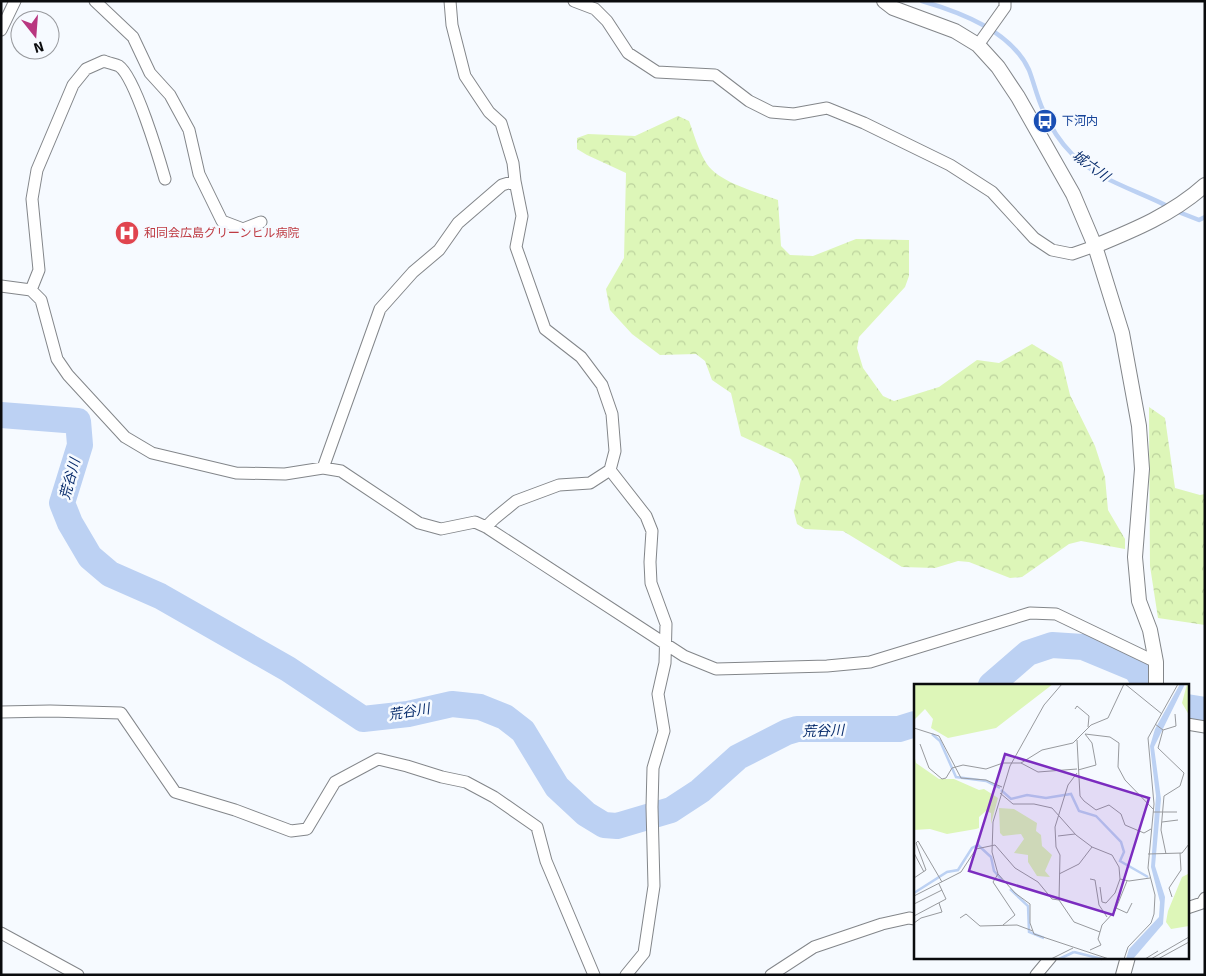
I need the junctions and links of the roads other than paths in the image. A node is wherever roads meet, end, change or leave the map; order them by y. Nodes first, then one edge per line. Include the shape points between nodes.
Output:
1 (15, 1) edge
2 (96, 1) edge
3 (450, 1) edge
4 (574, 1) edge
5 (884, 1) edge
6 (1005, 1) edge
7 (1, 30) edge
8 (980, 42) junction
9 (165, 180) dead end
10 (515, 181) junction
11 (1205, 185) edge
12 (261, 222) dead end
13 (1095, 246) junction
14 (1, 286) edge
15 (31, 290) junction
16 (323, 468) junction
17 (610, 470) junction
18 (486, 527) junction
19 (667, 646) junction
20 (1156, 662) junction
21 (1156, 684) edge
22 (1, 712) edge
23 (1188, 724) edge
24 (1205, 727) edge
25 (1205, 898) edge
26 (1188, 908) edge
27 (914, 919) edge
28 (1, 933) edge
29 (1050, 958) edge
30 (1128, 958) edge
31 (78, 975) edge
32 (594, 975) edge
33 (626, 975) edge
34 (771, 975) edge
35 (1036, 975) edge
36 (1123, 975) edge

1 - 7 street
2 - 12 street via 133,37 150,73 170,95 189,130 199,174 222,221 243,229
3 - 10 street via 452,26 465,76 489,112 501,123 514,163
4 - 13 street via 595,9 628,53 656,72 715,74 749,101 771,112 794,114 826,108 864,122 950,165 992,192 1034,238 1052,250 1072,254
5 - 8 street via 893,8
6 - 8 street via 1005,7
8 - 13 street via 1018,97 1074,194
9 - 15 street via 157,148 131,83 119,66 104,61 86,69 73,86 37,170 32,199 38,270
10 - 16 street via 502,185 458,223 439,250 413,272 380,309
10 - 17 street via 522,216 516,246 545,329 581,357 602,385 612,414 615,450
11 - 13 street via 1189,199 1142,226
13 - 20 street via 1122,333 1139,426 1142,469 1135,557 1139,601 1150,630
14 - 15 street
15 - 16 street via 41,300 57,359 125,438 152,453 236,473 285,474
16 - 18 street via 341,472 419,522 441,528 475,522
17 - 18 street via 590,483 559,485 516,501
17 - 19 street via 646,516 652,531 651,583 666,624
18 - 19 street
19 - 20 street via 716,669 835,666 870,662 1030,613 1056,614
19 - 33 street via 658,694 664,731 653,768 654,886 644,953
20 - 21 street
22 - 32 street via 121,713 175,792 292,831 307,829 335,782 378,759 466,782 537,827 546,862
23 - 24 street
25 - 26 street via 1202,903
27 - 34 street via 882,924 814,948
28 - 31 street
29 - 35 street
30 - 36 street

